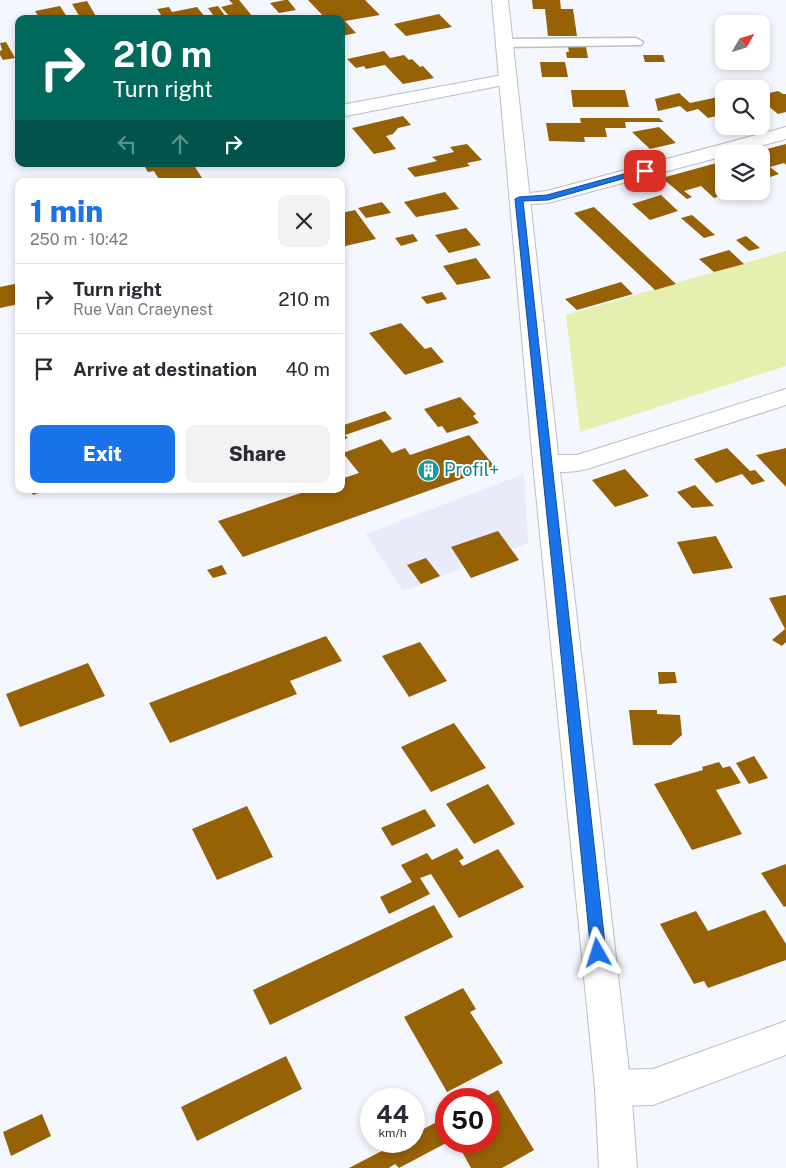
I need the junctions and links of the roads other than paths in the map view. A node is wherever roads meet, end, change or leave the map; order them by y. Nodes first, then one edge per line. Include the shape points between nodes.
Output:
1 (500, 0) edge
2 (636, 42) dead end
3 (504, 43) junction
4 (508, 79) junction
5 (345, 110) edge
6 (786, 134) edge
7 (519, 199) junction
8 (786, 397) edge
9 (546, 463) junction
10 (786, 1038) edge
11 (613, 1088) junction
12 (618, 1168) edge

1 - 3 main road
2 - 3 lane
3 - 4 main road
4 - 5 main road
4 - 7 main road
6 - 7 main road via 548,197
7 - 9 main road
8 - 9 main road via 578,463
9 - 11 main road
10 - 11 main road via 654,1087
11 - 12 main road

